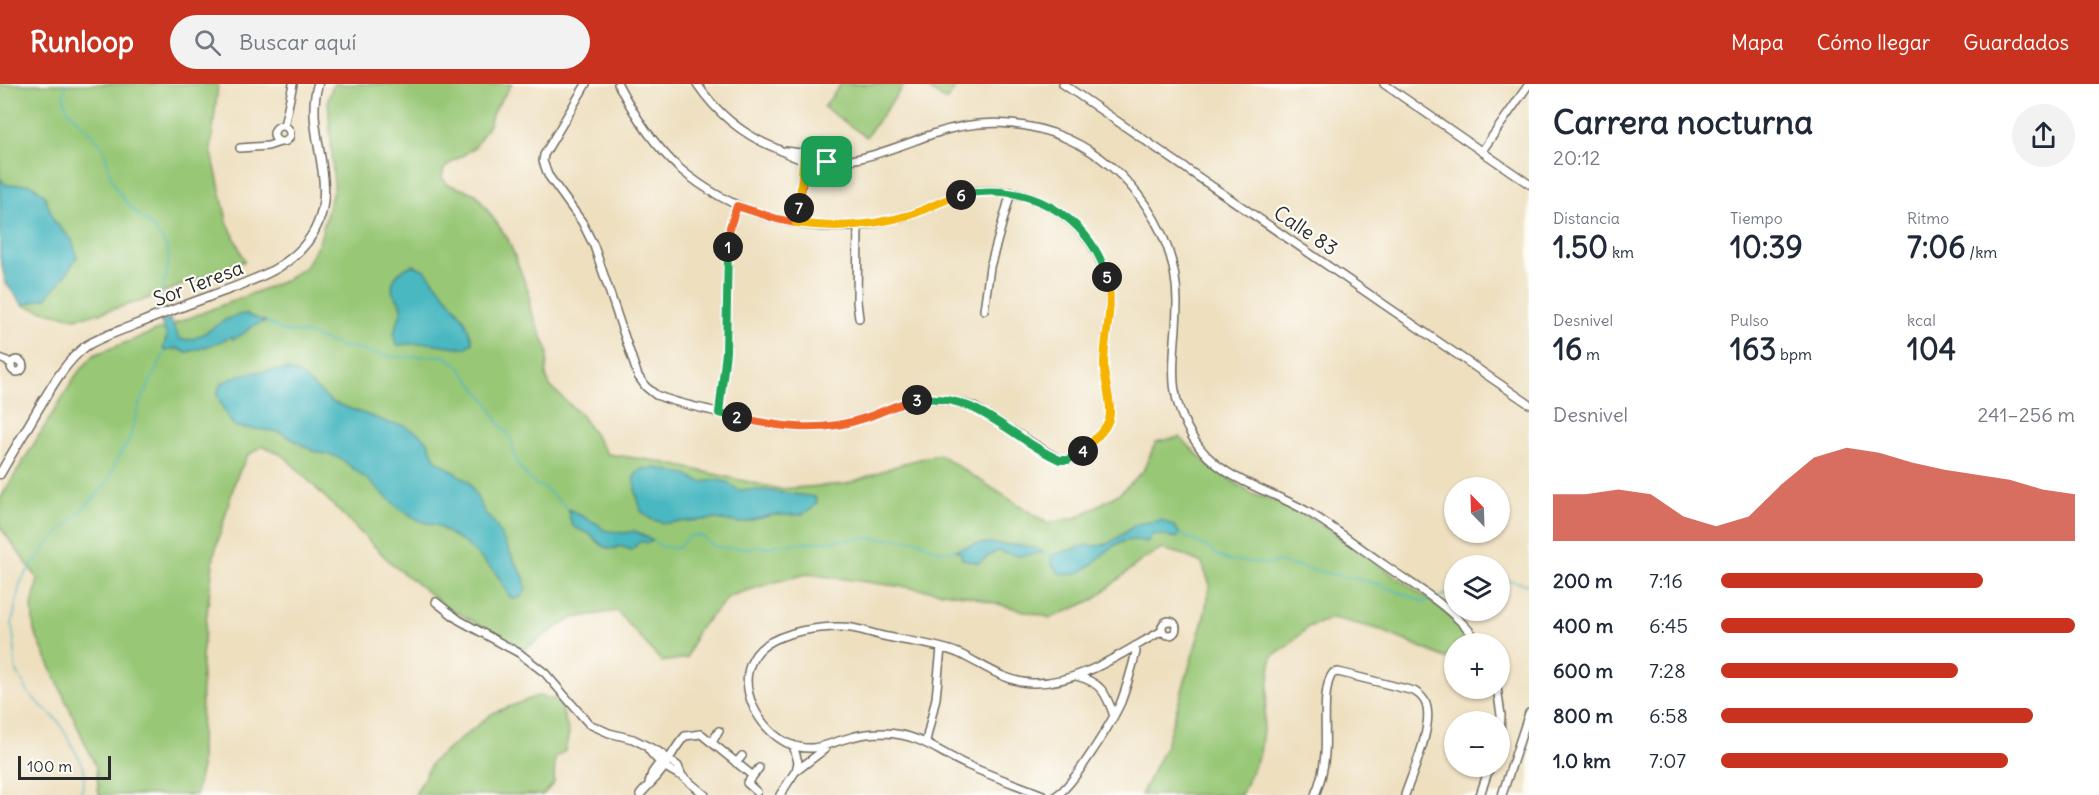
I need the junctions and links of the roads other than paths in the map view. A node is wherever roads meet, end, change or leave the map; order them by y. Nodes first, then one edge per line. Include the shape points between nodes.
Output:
1 (293, 84) edge
2 (318, 84) edge
3 (586, 84) edge
4 (618, 84) edge
5 (697, 84) edge
6 (1063, 84) edge
7 (1384, 84) edge
8 (1529, 84) edge
9 (240, 148) dead end
10 (1482, 151) junction
11 (807, 157) junction
12 (1529, 184) edge
13 (1011, 192) junction
14 (737, 206) junction
15 (796, 223) junction
16 (858, 226) junction
17 (984, 310) dead end
18 (859, 318) dead end
19 (0, 358) edge
20 (11, 363) dead end
21 (1529, 404) edge
22 (719, 413) junction
23 (0, 474) edge
24 (436, 602) dead end
25 (1162, 631) dead end
26 (1472, 633) edge
27 (1135, 646) junction
28 (941, 648) junction
29 (1076, 676) junction
30 (1529, 713) edge
31 (1114, 716) junction
32 (719, 731) dead end
33 (706, 740) junction
34 (926, 741) junction
35 (793, 745) junction
36 (830, 746) junction
37 (742, 756) dead end
38 (666, 759) junction
39 (736, 763) junction
40 (759, 768) dead end
41 (796, 771) junction
42 (753, 776) junction
43 (1486, 777) edge
44 (757, 792) dead end
45 (1318, 794) edge
46 (640, 795) edge
47 (705, 795) edge
48 (780, 795) edge
49 (1043, 795) edge
50 (1057, 795) edge
51 (1405, 795) edge
52 (1480, 795) edge
53 (1502, 795) edge

1 - 9 street via 284,126 275,132 280,142
2 - 23 street, Sor Teresa via 314,113 324,200 309,241 274,270 92,343 70,362 54,384
3 - 22 street via 544,154 544,167 594,246 638,376 656,395
4 - 14 street via 638,120 665,153 694,179
5 - 11 street via 735,126 751,137
6 - 21 street, Calle 83
7 - 10 street
8 - 10 street
10 - 12 street
11 - 15 street
11 - 26 street via 835,161 880,154 956,127 997,123 1053,133 1097,155 1134,190 1164,240 1178,298 1172,375 1177,400 1195,440 1225,471 1306,511 1440,602
13 - 16 street via 977,191 895,219
13 - 17 street via 990,267
13 - 22 street via 1044,202 1074,224 1096,253 1109,287 1104,367 1109,420 1077,456 1060,460 974,407 941,399 904,402 864,418 807,429
14 - 15 street
14 - 22 street via 728,236 726,352
15 - 16 street
16 - 18 street
19 - 20 street
24 - 38 street via 545,673 589,724 633,739
25 - 27 street
27 - 29 street
27 - 31 street via 1126,688
28 - 29 street via 1018,681 1033,683
28 - 34 street via 936,699
28 - 35 street via 838,627 791,633 762,648 750,666 748,692 775,736
29 - 31 street via 1099,686
30 - 53 street
31 - 50 street via 1069,785
32 - 33 street
33 - 38 street via 701,734 685,736
33 - 39 street via 719,754
34 - 36 street via 869,734
34 - 49 street via 965,764
35 - 36 street
35 - 41 street via 798,762
36 - 41 street
37 - 39 street
38 - 46 street via 652,773
38 - 47 street
39 - 42 street via 741,772
40 - 42 street
41 - 48 street
42 - 44 street via 747,783
43 - 52 street
45 - 51 street via 1325,752 1328,684 1333,673 1338,672 1414,691 1423,698 1428,712 1425,732

